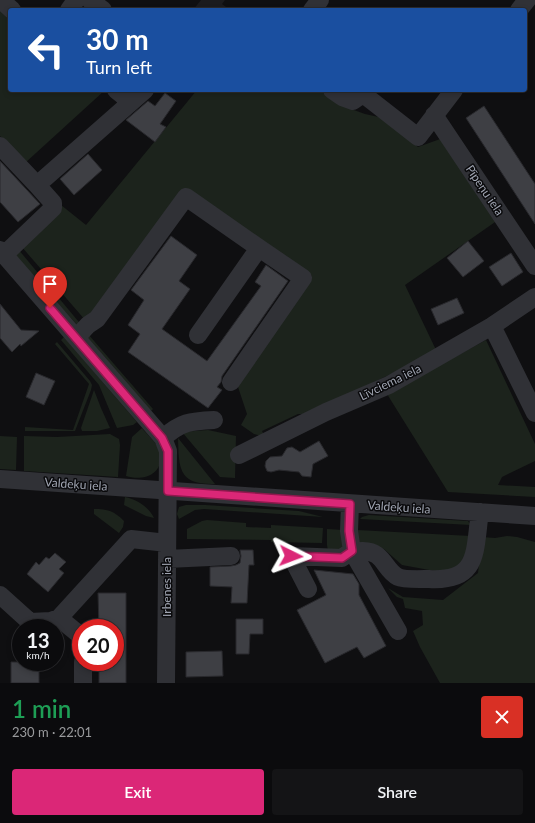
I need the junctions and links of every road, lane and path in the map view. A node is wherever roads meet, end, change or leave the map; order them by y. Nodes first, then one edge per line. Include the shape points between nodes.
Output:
1 (1, 0) edge
2 (90, 0) edge
3 (320, 0) edge
4 (527, 0) edge
5 (10, 8) edge
6 (100, 8) edge
7 (314, 8) edge
8 (521, 8) edge
9 (118, 92) edge
10 (142, 92) edge
11 (335, 92) edge
12 (452, 92) edge
13 (131, 102) junction
14 (434, 115) junction
15 (0, 146) edge
16 (36, 185) junction
17 (259, 248) junction
18 (2, 252) edge
19 (535, 266) edge
20 (535, 297) edge
21 (492, 326) junction
22 (198, 335) dead end
23 (76, 338) junction
24 (231, 382) dead end
25 (535, 413) edge
26 (214, 420) dead end
27 (162, 438) junction
28 (239, 455) dead end
29 (0, 479) edge
30 (168, 491) junction
31 (350, 504) junction
32 (480, 512) junction
33 (535, 516) edge
34 (167, 551) junction
35 (352, 551) junction
36 (231, 556) dead end
37 (308, 589) dead end
38 (5, 593) edge
39 (59, 618) junction
40 (72, 629) edge
41 (398, 631) dead end
42 (83, 671) edge
43 (83, 683) edge
44 (166, 683) edge

1 - 5 street
2 - 6 street
3 - 7 street
4 - 8 street
9 - 13 street
10 - 13 street
11 - 14 street via 352,101 363,94 418,137
12 - 14 street
13 - 16 street
14 - 19 street, Pīpeņu iela
15 - 16 street
16 - 18 street via 53,203 53,208
17 - 22 street
17 - 23 street via 186,196 97,319
17 - 24 street via 303,278
18 - 23 street
20 - 21 street, Līvciema iela
21 - 25 street
21 - 28 street, Līvciema iela via 389,385 326,412
23 - 27 street
26 - 27 street via 193,421 175,428
27 - 30 street, Irbenes iela via 168,451
29 - 30 street, Valdeķu iela
30 - 31 street, Valdeķu iela
30 - 34 street, Irbenes iela
31 - 32 street, Valdeķu iela
31 - 35 street via 349,531
32 - 33 street, Valdeķu iela
32 - 35 street via 474,558 465,572 443,580 399,578 379,556 370,551
34 - 36 street
34 - 39 street via 131,539
34 - 44 street, Irbenes iela
35 - 37 street via 342,558 291,556
35 - 41 street
38 - 39 street via 30,622
39 - 40 street
42 - 43 street

